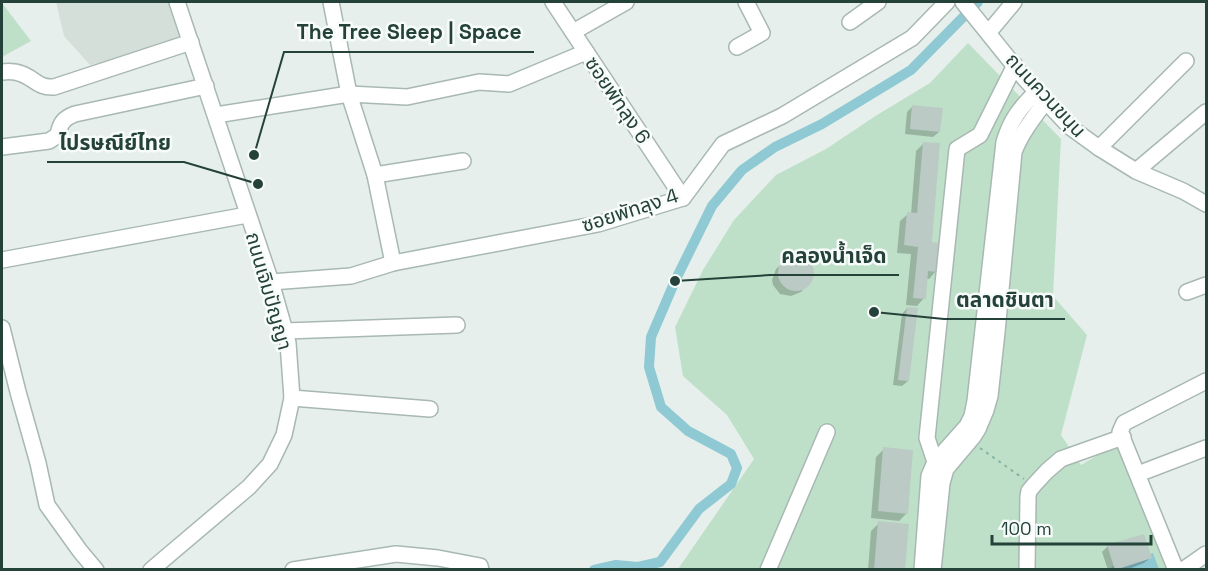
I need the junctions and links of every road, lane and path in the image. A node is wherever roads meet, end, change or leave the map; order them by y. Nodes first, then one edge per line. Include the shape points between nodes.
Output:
1 (177, 2) edge
2 (331, 2) edge
3 (553, 2) edge
4 (626, 2) edge
5 (746, 2) edge
6 (878, 2) edge
7 (947, 2) edge
8 (963, 2) edge
9 (1014, 2) edge
10 (850, 21) dead end
11 (987, 30) junction
12 (573, 32) junction
13 (191, 42) junction
14 (737, 47) dead end
15 (586, 52) junction
16 (1186, 62) dead end
17 (1015, 65) junction
18 (2, 72) edge
19 (206, 86) junction
20 (349, 94) junction
21 (1041, 96) junction
22 (1206, 112) edge
23 (216, 115) junction
24 (2, 147) edge
25 (1099, 148) junction
26 (464, 161) dead end
27 (1136, 171) junction
28 (375, 175) junction
29 (683, 198) junction
30 (1206, 204) edge
31 (247, 215) junction
32 (2, 261) edge
33 (393, 263) junction
34 (271, 282) junction
35 (1206, 285) edge
36 (1187, 292) dead end
37 (457, 325) dead end
38 (2, 328) edge
39 (285, 331) junction
40 (5, 359) edge
41 (1206, 381) edge
42 (292, 398) junction
43 (430, 409) dead end
44 (827, 432) dead end
45 (965, 437) junction
46 (1123, 437) junction
47 (1206, 448) edge
48 (935, 462) junction
49 (1138, 474) junction
50 (1034, 485) junction
51 (1206, 554) edge
52 (96, 570) edge
53 (151, 570) edge
54 (293, 570) edge
55 (481, 570) edge
56 (768, 570) edge
57 (922, 570) edge
58 (933, 570) edge
59 (1027, 570) edge
60 (1176, 570) edge
61 (1183, 570) edge

1 - 13 street, ถนนเจิมปัญญา
2 - 20 street
3 - 12 street, ซอยพัทลุง 6
4 - 12 street
5 - 14 street via 762,33
6 - 10 street
7 - 29 street, ซอยพัทลุง 4 via 912,38 782,116 723,144
8 - 11 street, ถนนควนขนุน
9 - 11 street
11 - 17 street, ถนนควนขนุน
12 - 15 street, ซอยพัทลุง 6
13 - 18 street via 54,87 46,87 21,73
13 - 19 street, ถนนเจิมปัญญา
15 - 20 street via 509,84 479,82 407,97
15 - 29 street, ซอยพัทลุง 6
16 - 25 street
17 - 21 street, ถนนควนขนุน
17 - 48 street via 980,135 957,149 927,438
19 - 23 street, ถนนเจิมปัญญา
19 - 24 street via 75,114 65,118 58,135 49,141
20 - 23 street
20 - 28 street
21 - 25 street, ถนนควนขนุน via 1070,127
21 - 45 street via 1026,128 1008,150 990,332 990,396 978,429
22 - 27 street
23 - 31 street, ถนนเจิมปัญญา
25 - 27 street, ถนนควนขนุน
26 - 28 street
27 - 30 street, ถนนควนขนุน
28 - 33 street
29 - 33 street, ซอยพัทลุง 4 via 598,224
31 - 32 street
31 - 34 street, ถนนเจิมปัญญา
33 - 34 street, ซอยพัทลุง 4 via 351,276
34 - 39 street, ถนนเจิมปัญญา
35 - 36 street
37 - 39 street
38 - 40 street
39 - 42 street, ถนนเจิมปัญญา
40 - 52 street via 47,505
41 - 46 street via 1124,423 1120,432
42 - 43 street
42 - 53 street, ถนนเจิมปัญญา via 284,435 270,464 249,487
44 - 56 street
45 - 48 street
45 - 50 path
45 - 58 street via 942,483
46 - 49 street
46 - 50 street via 1061,459
47 - 49 street
48 - 57 street via 928,476
49 - 60 street
50 - 59 street via 1028,494
51 - 61 street
54 - 55 street via 396,554 438,558 480,566

